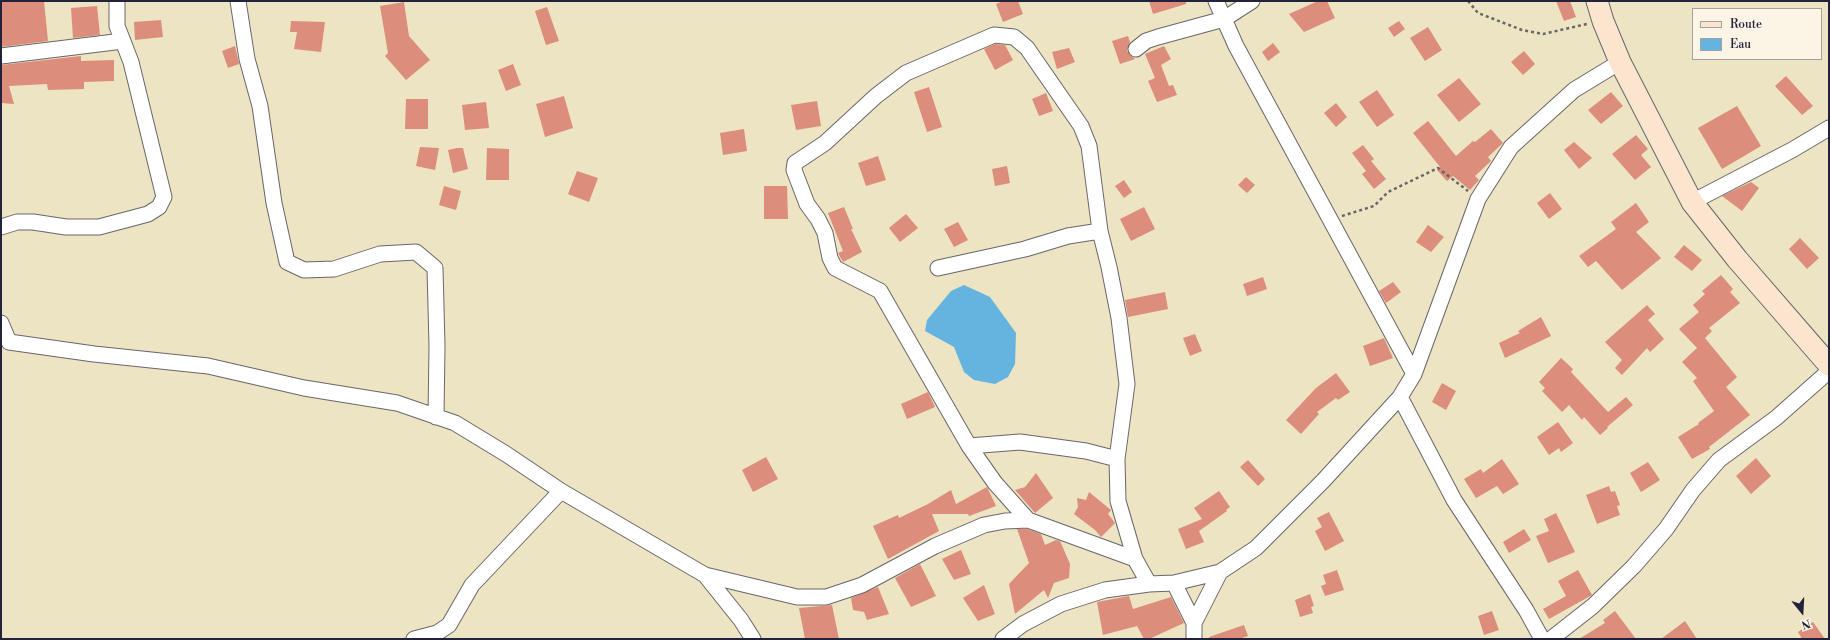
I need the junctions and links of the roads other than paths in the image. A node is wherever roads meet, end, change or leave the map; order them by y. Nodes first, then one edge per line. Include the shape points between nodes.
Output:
1 (117, 1) edge
2 (238, 1) edge
3 (1216, 1) edge
4 (1252, 1) edge
5 (1597, 1) edge
6 (1224, 19) junction
7 (123, 41) junction
8 (1136, 49) dead end
9 (1, 56) edge
10 (1620, 62) junction
11 (1829, 128) edge
12 (1692, 202) junction
13 (1, 227) edge
14 (1100, 231) junction
15 (938, 268) dead end
16 (2, 329) edge
17 (1829, 365) edge
18 (1829, 371) edge
19 (1414, 374) junction
20 (1400, 397) junction
21 (436, 417) junction
22 (969, 446) junction
23 (1117, 459) junction
24 (560, 491) junction
25 (1028, 520) junction
26 (1135, 559) junction
27 (1220, 572) junction
28 (705, 575) junction
29 (1174, 583) junction
30 (1149, 584) junction
31 (1194, 623) junction
32 (414, 639) edge
33 (753, 639) edge
34 (1003, 639) edge
35 (1194, 639) edge
36 (1542, 639) edge
37 (1550, 639) edge

1 - 7 street via 117,26
2 - 21 street via 247,59 260,106 274,202 287,262 304,270 334,269 380,254 416,252 434,268
3 - 6 street
4 - 6 street
5 - 10 main road
6 - 8 street via 1146,41
6 - 19 street via 1236,46
7 - 9 street
7 - 13 street via 131,62 164,197 159,207 148,214 99,227 66,227 33,222 17,222
10 - 12 main road
10 - 19 street via 1574,90 1512,147 1478,199
11 - 12 street
12 - 17 main road via 1737,259
14 - 15 street via 1068,236 1025,249
14 - 22 street via 1089,146 1081,126 1027,48 1014,37 994,35 906,73 825,142 795,163 794,170 807,204 825,233 830,258 835,268 880,292
14 - 23 street via 1119,318 1127,384
16 - 21 street via 9,342 208,366 304,388 397,403
18 - 37 street via 1776,418 1720,460 1693,490 1666,530 1634,566 1593,606
19 - 20 street
20 - 27 street via 1323,481 1256,548
20 - 36 street via 1454,500
21 - 24 street via 455,423 481,438
22 - 23 street via 1020,442 1086,451
22 - 25 street via 995,483
23 - 26 street via 1118,501
24 - 28 street
24 - 32 street via 472,585 449,625 437,632
25 - 26 street
25 - 28 street via 984,525 935,546 862,585 826,597 797,597
26 - 30 street
27 - 29 street
27 - 31 street
28 - 33 street
29 - 30 street
29 - 31 street
30 - 34 street via 1105,590 1061,604 1023,624
31 - 35 street

